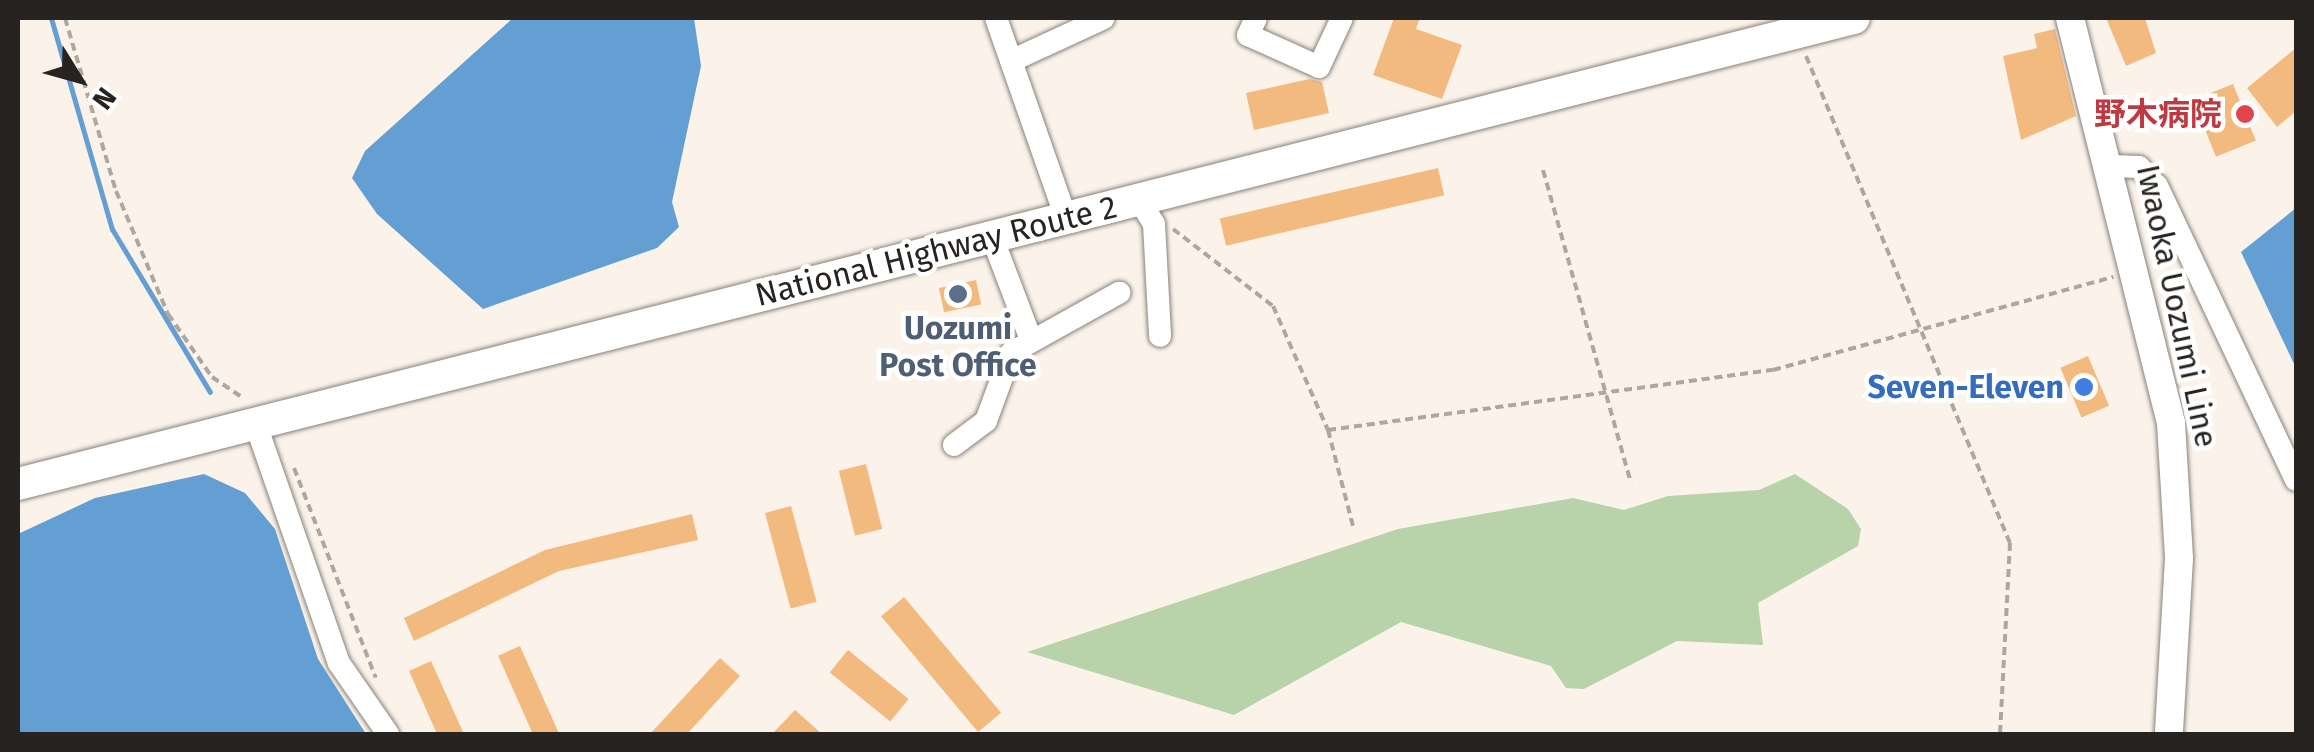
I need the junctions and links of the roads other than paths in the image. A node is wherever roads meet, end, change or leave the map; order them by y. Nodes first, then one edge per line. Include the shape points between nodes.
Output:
1 (996, 18) edge
2 (1104, 18) edge
3 (1256, 18) edge
4 (1342, 18) edge
5 (1854, 18) edge
6 (2070, 18) edge
7 (1793, 25) edge
8 (1012, 61) junction
9 (2112, 166) junction
10 (1146, 212) junction
11 (1066, 218) junction
12 (992, 237) junction
13 (1119, 294) dead end
14 (1160, 336) dead end
15 (1030, 338) junction
16 (256, 425) junction
17 (954, 445) dead end
18 (2296, 480) edge
19 (18, 484) edge
20 (388, 734) edge
21 (2169, 734) edge

1 - 8 street
2 - 8 street
3 - 4 street via 1248,35 1319,67
5 - 7 highway, National Highway Route 2
6 - 9 main road, Iwaoka Uozumi Line
7 - 10 highway, National Highway Route 2
8 - 11 street
9 - 18 street via 2139,168 2156,186
9 - 21 main road, Iwaoka Uozumi Line via 2177,482
10 - 11 highway, National Highway Route 2
10 - 14 street
11 - 12 highway, National Highway Route 2
12 - 15 street
12 - 16 highway, National Highway Route 2
13 - 15 street
15 - 17 street via 1011,353 986,421
16 - 19 highway, National Highway Route 2
16 - 20 street via 339,663

